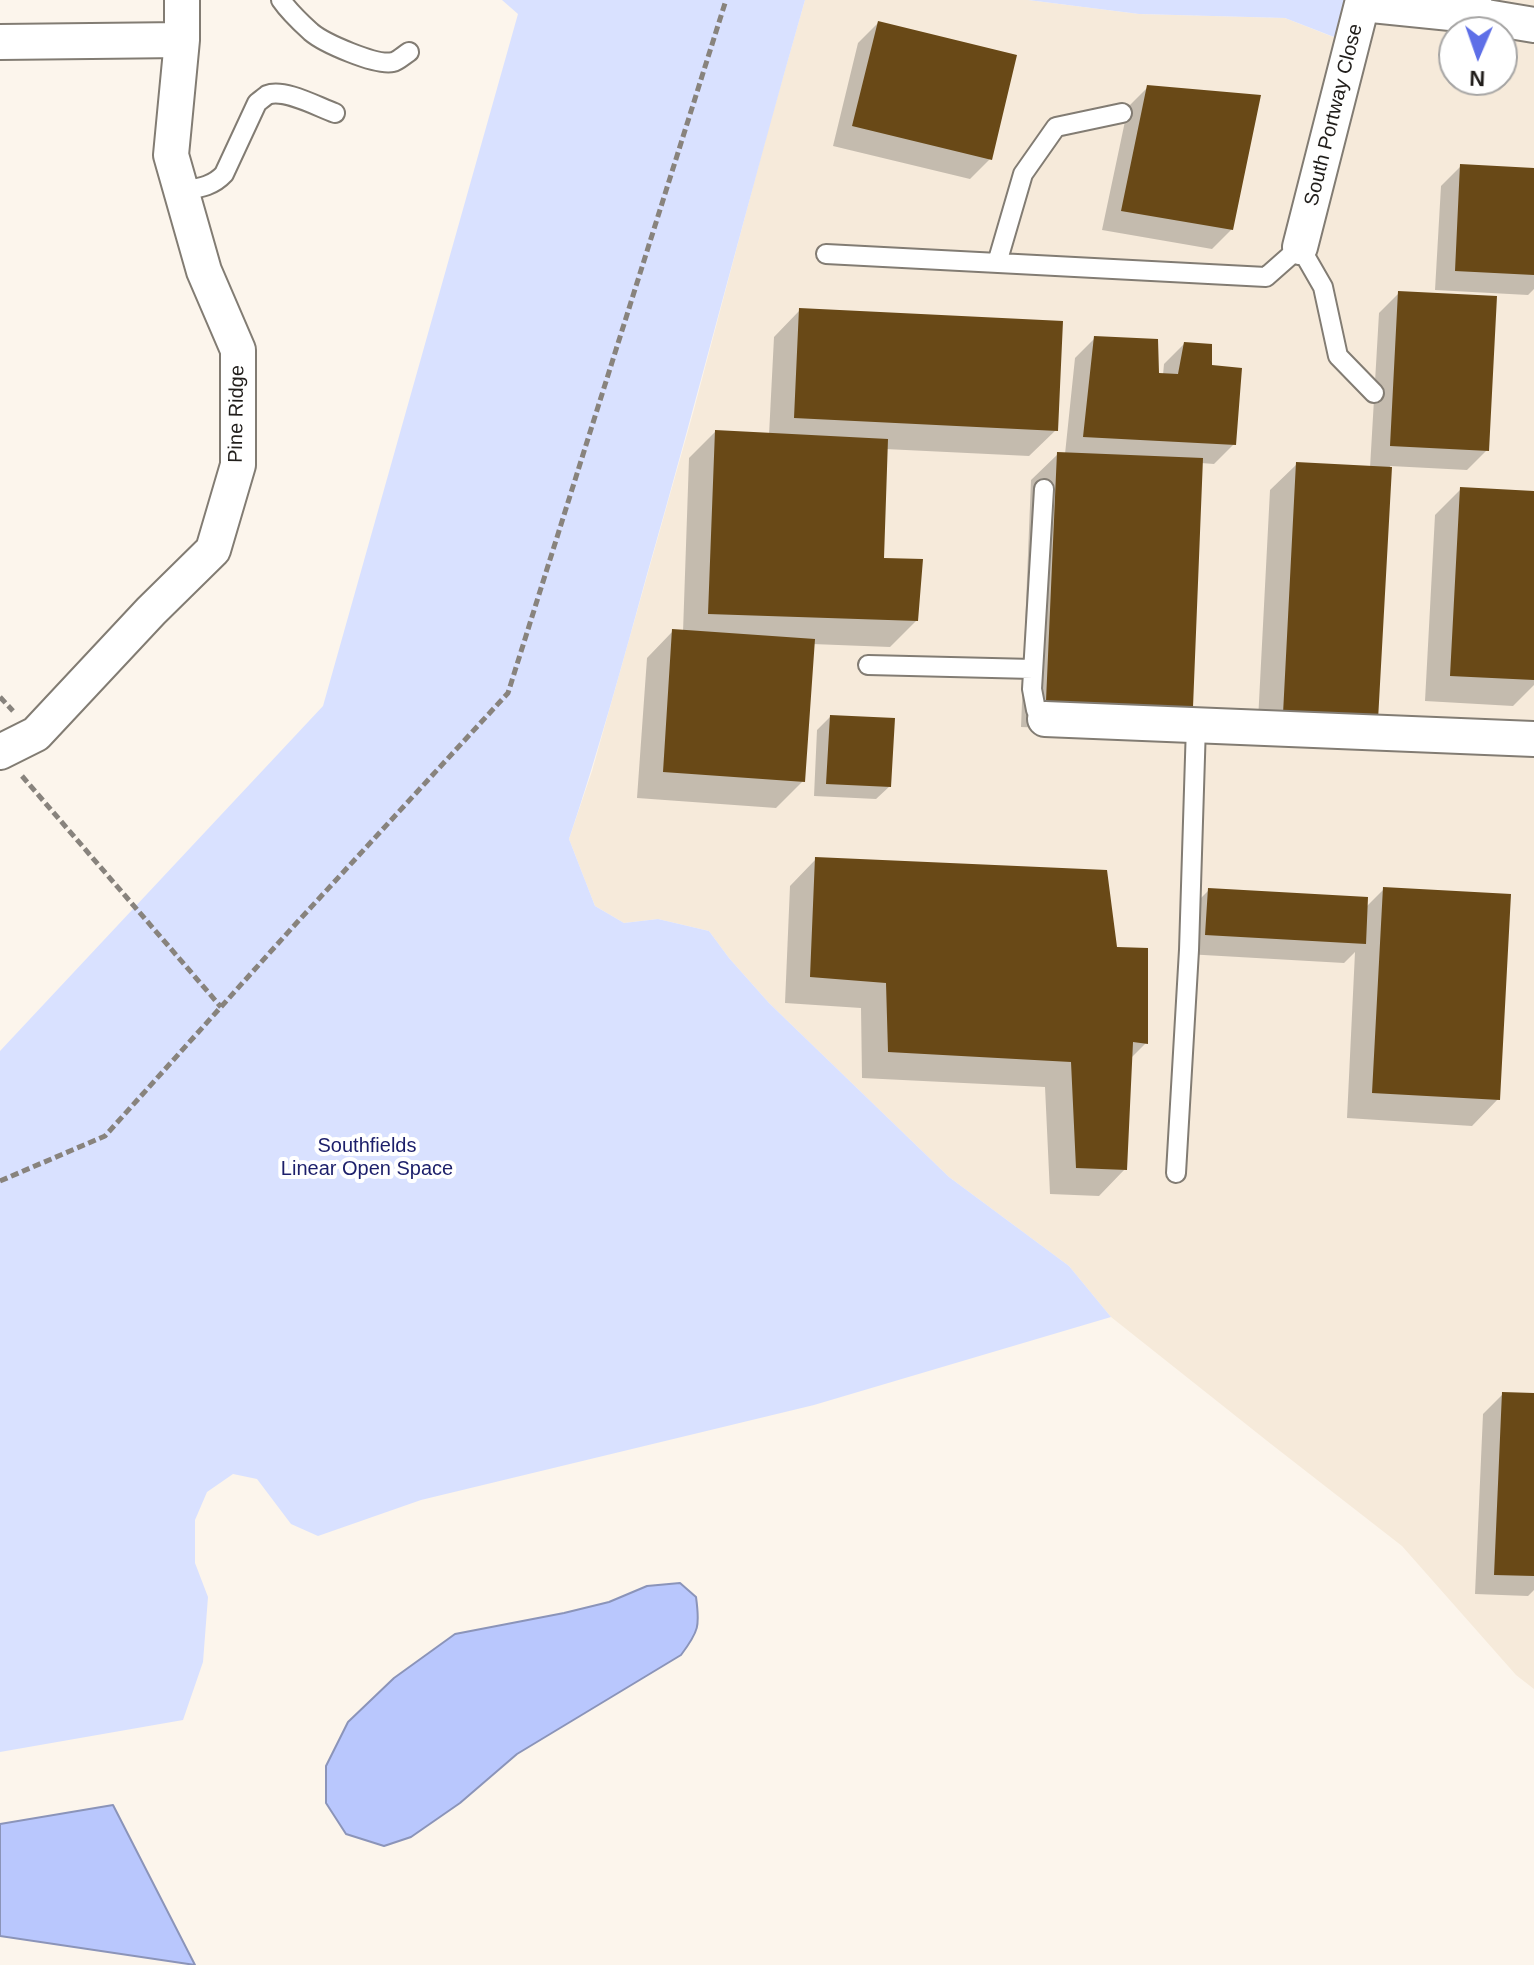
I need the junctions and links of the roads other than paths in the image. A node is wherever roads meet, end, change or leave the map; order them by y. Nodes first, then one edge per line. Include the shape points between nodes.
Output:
1 (182, 0) edge
2 (281, 0) edge
3 (1476, 8) edge
4 (1534, 25) edge
5 (182, 40) junction
6 (0, 42) edge
7 (409, 52) dead end
8 (335, 113) dead end
9 (1122, 113) dead end
10 (181, 191) junction
11 (1300, 247) junction
12 (826, 254) dead end
13 (997, 263) junction
14 (1374, 393) dead end
15 (1044, 489) dead end
16 (868, 665) dead end
17 (1033, 669) junction
18 (1045, 719) joint
19 (1196, 725) junction
20 (1534, 739) edge
21 (0, 752) edge
22 (1176, 1173) dead end

1 - 5 street, Pine Ridge
2 - 7 lane via 312,33 357,55 394,62
3 - 4 street, South Portway Close
3 - 11 street, South Portway Close via 1362,4
5 - 6 street
5 - 10 street, Pine Ridge via 171,155
8 - 10 lane via 287,94 267,95 257,103 216,183
9 - 13 lane via 1056,127 1023,174
10 - 21 street, Pine Ridge via 204,271 238,350 238,465 213,550 36,734
11 - 13 lane via 1266,277
11 - 14 lane via 1323,287 1338,356
12 - 13 lane
15 - 17 lane
16 - 17 lane
17 - 18 lane via 1033,699
18 - 19 street
19 - 20 street
19 - 22 lane

